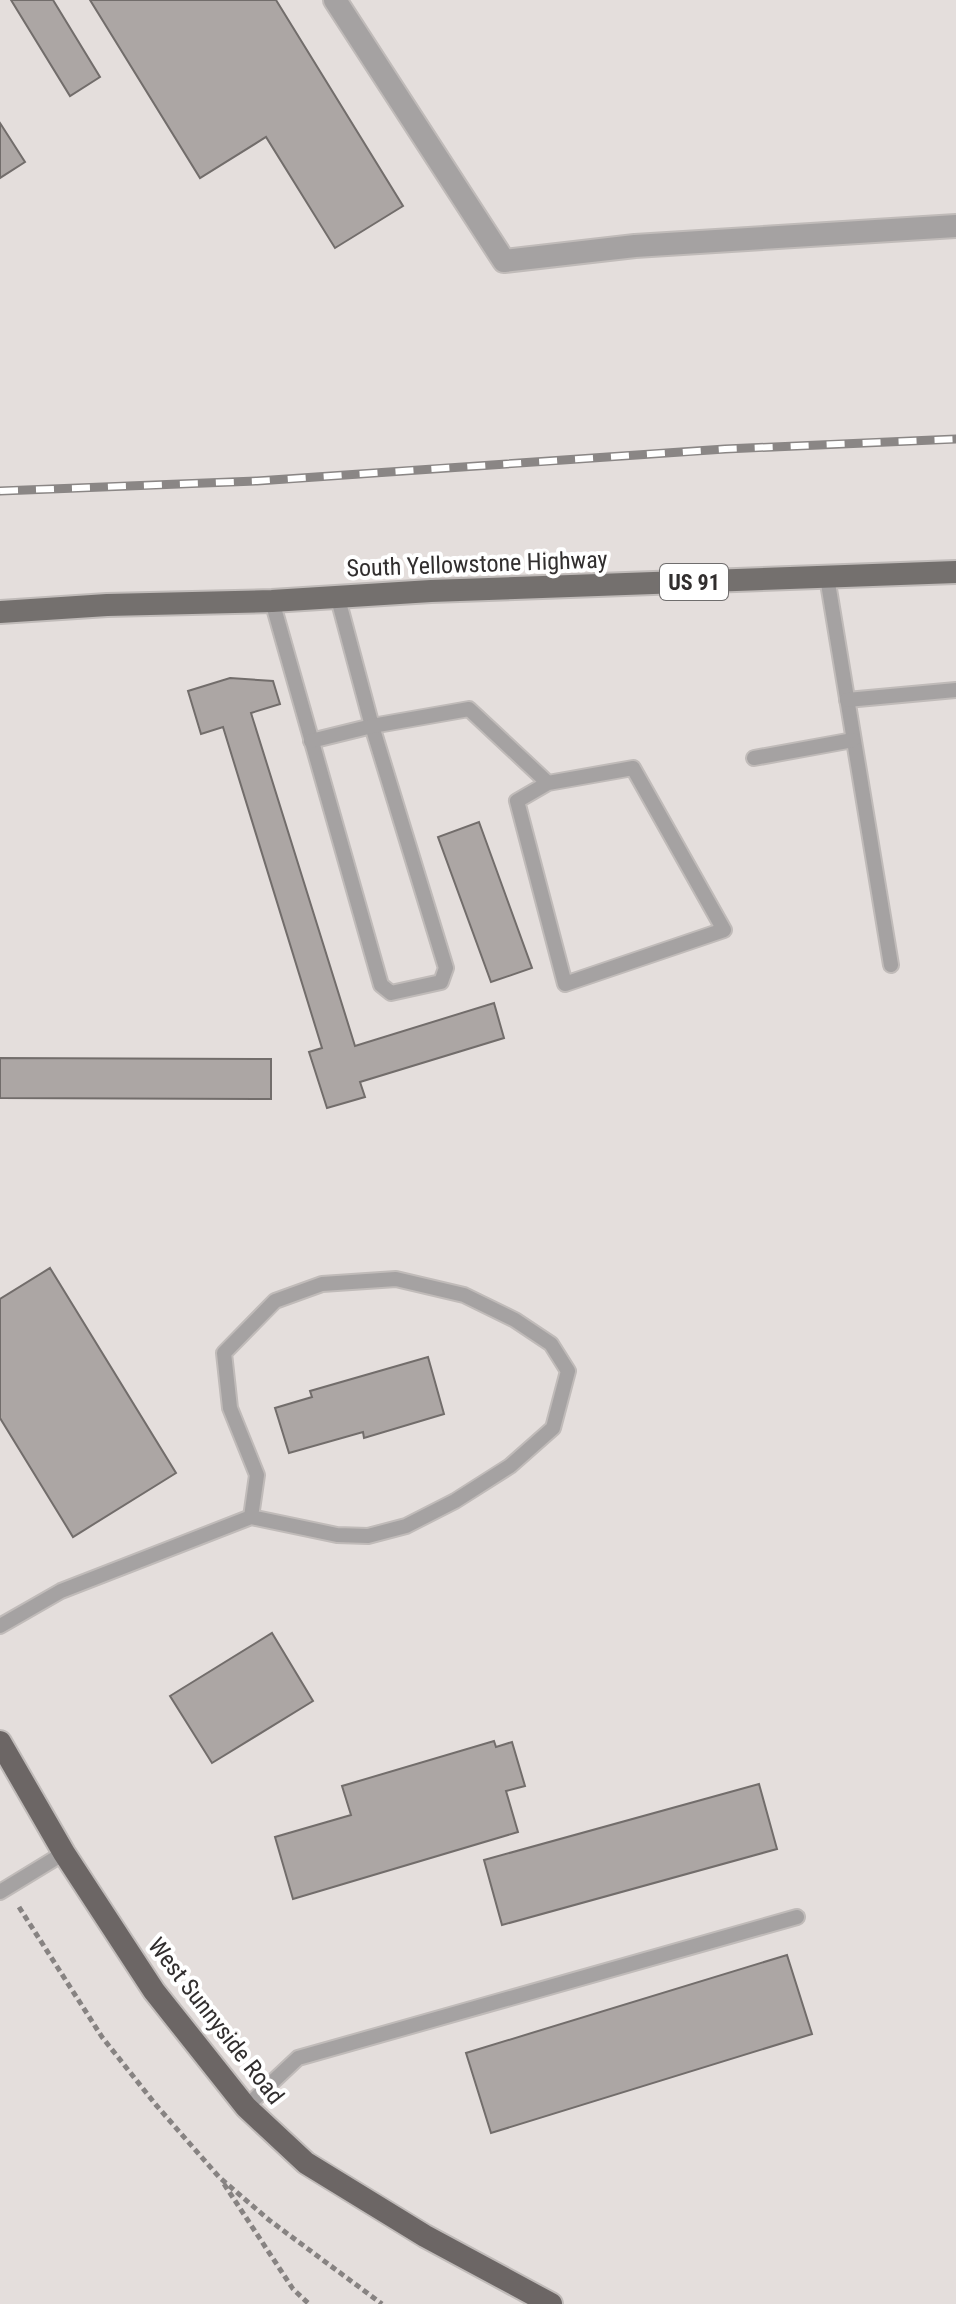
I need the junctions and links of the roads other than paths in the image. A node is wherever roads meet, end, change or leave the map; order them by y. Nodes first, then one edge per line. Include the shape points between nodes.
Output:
1 (335, 0) edge
2 (956, 226) edge
3 (956, 572) edge
4 (827, 577) junction
5 (337, 595) junction
6 (272, 601) junction
7 (0, 612) edge
8 (956, 690) edge
9 (847, 700) junction
10 (372, 726) junction
11 (853, 740) junction
12 (311, 741) junction
13 (754, 758) dead end
14 (548, 783) junction
15 (891, 965) dead end
16 (251, 1517) junction
17 (0, 1626) edge
18 (0, 1742) edge
19 (64, 1853) junction
20 (4, 1890) edge
21 (797, 1917) dead end
22 (246, 2107) junction
23 (551, 2304) edge

1 - 2 street via 504,261 635,246
3 - 4 main road, South Yellowstone Highway / US 91
4 - 5 main road, South Yellowstone Highway / US 91
4 - 9 lane
5 - 6 main road, South Yellowstone Highway / US 91
5 - 10 lane
6 - 7 main road, South Yellowstone Highway / US 91
6 - 12 lane
8 - 9 lane
9 - 11 lane
10 - 12 lane
10 - 12 lane via 446,968 441,982 391,993 381,985
10 - 14 lane via 469,709
11 - 13 lane
11 - 15 lane
14 - 14 lane via 517,801 565,984 724,930 633,768
16 - 16 lane via 337,1535 368,1536 406,1526 510,1466 553,1428 568,1371 551,1344 464,1295 396,1279 322,1284 275,1301 224,1353 230,1408 257,1475
16 - 17 lane via 61,1591
18 - 19 highway, West Sunnyside Road
19 - 20 lane
19 - 22 highway, West Sunnyside Road via 154,1991
21 - 22 lane via 298,2058
22 - 23 highway, West Sunnyside Road via 306,2163

